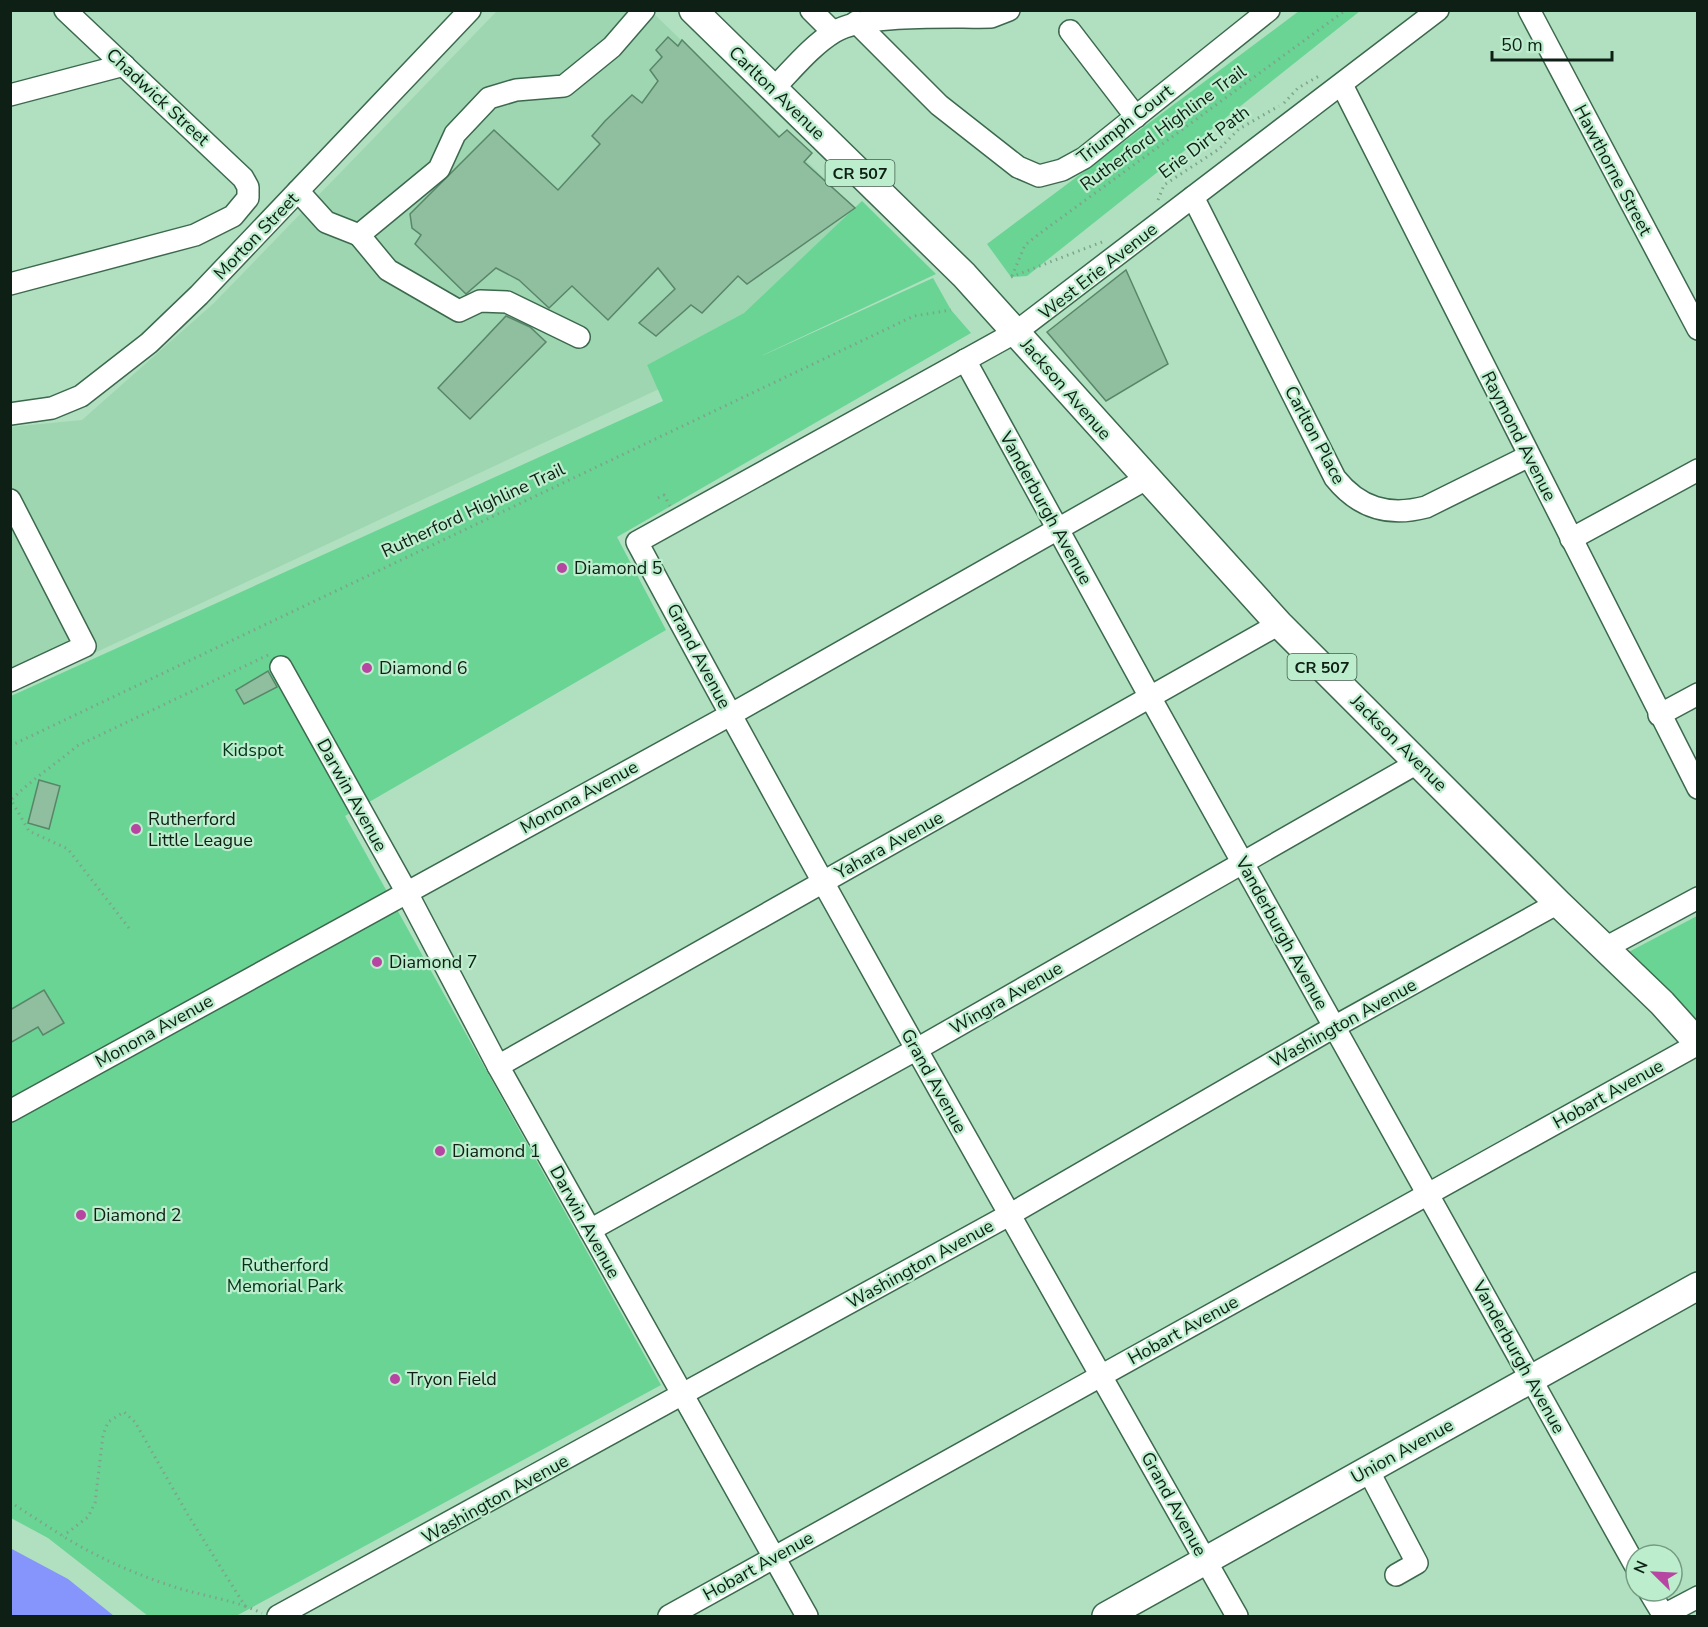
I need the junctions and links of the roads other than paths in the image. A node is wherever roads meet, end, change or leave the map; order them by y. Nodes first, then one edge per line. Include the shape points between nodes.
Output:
1 (64, 10) edge
2 (470, 10) edge
3 (644, 10) edge
4 (693, 10) edge
5 (812, 10) edge
6 (1009, 10) edge
7 (1269, 10) edge
8 (1438, 10) edge
9 (1529, 10) edge
10 (881, 16) edge
11 (1245, 17) edge
12 (856, 22) junction
13 (1070, 31) dead end
14 (833, 32) junction
15 (124, 65) junction
16 (1333, 79) junction
17 (773, 89) junction
18 (10, 95) edge
19 (1136, 117) junction
20 (248, 187) joint
21 (298, 191) junction
22 (1193, 197) junction
23 (359, 235) junction
24 (964, 275) joint
25 (10, 284) edge
26 (1698, 329) edge
27 (1016, 332) junction
28 (579, 337) dead end
29 (965, 360) junction
30 (10, 414) edge
31 (1529, 456) junction
32 (1698, 470) edge
33 (1146, 479) junction
34 (10, 500) edge
35 (1058, 529) junction
36 (1570, 539) junction
37 (637, 542) joint
38 (1279, 624) junction
39 (281, 667) road end
40 (10, 681) edge
41 (1698, 694) edge
42 (1150, 697) junction
43 (730, 715) junction
44 (1659, 715) junction
45 (1419, 762) junction
46 (1698, 788) edge
47 (1244, 862) junction
48 (824, 882) junction
49 (406, 891) junction
50 (1698, 898) edge
51 (1558, 903) junction
52 (1605, 948) junction
53 (1334, 1027) junction
54 (1698, 1043) edge
55 (917, 1049) junction
56 (498, 1066) junction
57 (10, 1111) edge
58 (1428, 1196) junction
59 (1009, 1215) junction
60 (590, 1230) junction
61 (1698, 1286) edge
62 (1101, 1374) junction
63 (1531, 1379) junction
64 (683, 1396) junction
65 (1368, 1470) junction
66 (1624, 1546) edge
67 (774, 1557) junction
68 (1205, 1560) junction
69 (1396, 1575) dead end
70 (1698, 1597) edge
71 (1663, 1616) edge
72 (278, 1617) edge
73 (669, 1617) edge
74 (807, 1617) edge
75 (1106, 1617) edge
76 (1237, 1617) edge

1 - 15 street, Chadwick Street
2 - 21 street, Morton Street
3 - 23 street via 612,47 564,86 516,90 489,98 455,134 439,169
4 - 17 main road, Carlton Avenue / CR 507
5 - 14 street
6 - 10 street via 990,17
7 - 11 street, Triumph Court
8 - 16 street, West Erie Avenue
9 - 26 street, Hawthorne Street
10 - 12 street
11 - 19 street, Triumph Court
12 - 14 street
12 - 19 street, Triumph Court via 939,105 1018,168 1039,176 1084,158
13 - 19 street
14 - 17 street
15 - 18 street
15 - 20 street, Chadwick Street
16 - 22 street, West Erie Avenue
16 - 31 street, Raymond Avenue
17 - 24 main road, Carlton Avenue / CR 507
20 - 25 street, Morton Street via 248,198 233,216 195,235
21 - 23 street via 326,222
21 - 30 street, Morton Street via 190,303 114,372 81,396 52,408
22 - 27 street, West Erie Avenue
22 - 31 street, Carlton Place via 1335,478 1359,502 1374,509 1408,512 1426,507
23 - 28 street via 388,270 459,311 480,301 507,302
24 - 27 main road, Jackson Avenue / CR 507
27 - 29 street, West Erie Avenue
27 - 33 main road, Jackson Avenue / CR 507
29 - 35 street, Vanderburgh Avenue
29 - 37 street, West Erie Avenue
31 - 36 street, Raymond Avenue
32 - 36 street
33 - 35 street, Monona Avenue
33 - 38 main road, Jackson Avenue / CR 507
34 - 40 street via 85,646
35 - 42 street, Vanderburgh Avenue
35 - 43 street, Monona Avenue
36 - 44 street, Raymond Avenue
37 - 43 street, Grand Avenue
38 - 42 street, Yahara Avenue
38 - 45 main road, Jackson Avenue / CR 507
39 - 49 street, Darwin Avenue
41 - 44 street
42 - 47 street, Vanderburgh Avenue
42 - 48 street, Yahara Avenue
43 - 48 street, Grand Avenue
43 - 49 street, Monona Avenue
44 - 46 street, Raymond Avenue
45 - 47 street, Wingra Avenue
45 - 51 main road, Jackson Avenue / CR 507
47 - 53 street, Vanderburgh Avenue
47 - 55 street, Wingra Avenue
48 - 55 street, Grand Avenue
48 - 56 street, Yahara Avenue
49 - 56 street, Darwin Avenue
49 - 57 street, Monona Avenue
50 - 52 street
51 - 52 main road, Jackson Avenue / CR 507
51 - 53 street, Washington Avenue
52 - 54 main road, Jackson Avenue / CR 507
53 - 58 street, Vanderburgh Avenue
53 - 59 street, Washington Avenue
54 - 58 street, Hobart Avenue
55 - 59 street, Grand Avenue
55 - 60 street, Wingra Avenue
56 - 60 street, Darwin Avenue
58 - 62 street, Hobart Avenue
58 - 63 street, Vanderburgh Avenue
59 - 62 street, Grand Avenue
59 - 64 street, Washington Avenue
60 - 64 street, Darwin Avenue
61 - 63 main road, Union Avenue
62 - 67 street, Hobart Avenue
62 - 68 street, Grand Avenue
63 - 65 main road, Union Avenue
63 - 66 street, Vanderburgh Avenue
64 - 67 street, Darwin Avenue
64 - 72 street, Washington Avenue
65 - 68 main road, Union Avenue
65 - 69 street via 1418,1563
67 - 73 street, Hobart Avenue
67 - 74 street, Darwin Avenue
68 - 75 main road, Union Avenue
68 - 76 street, Grand Avenue
70 - 71 street

